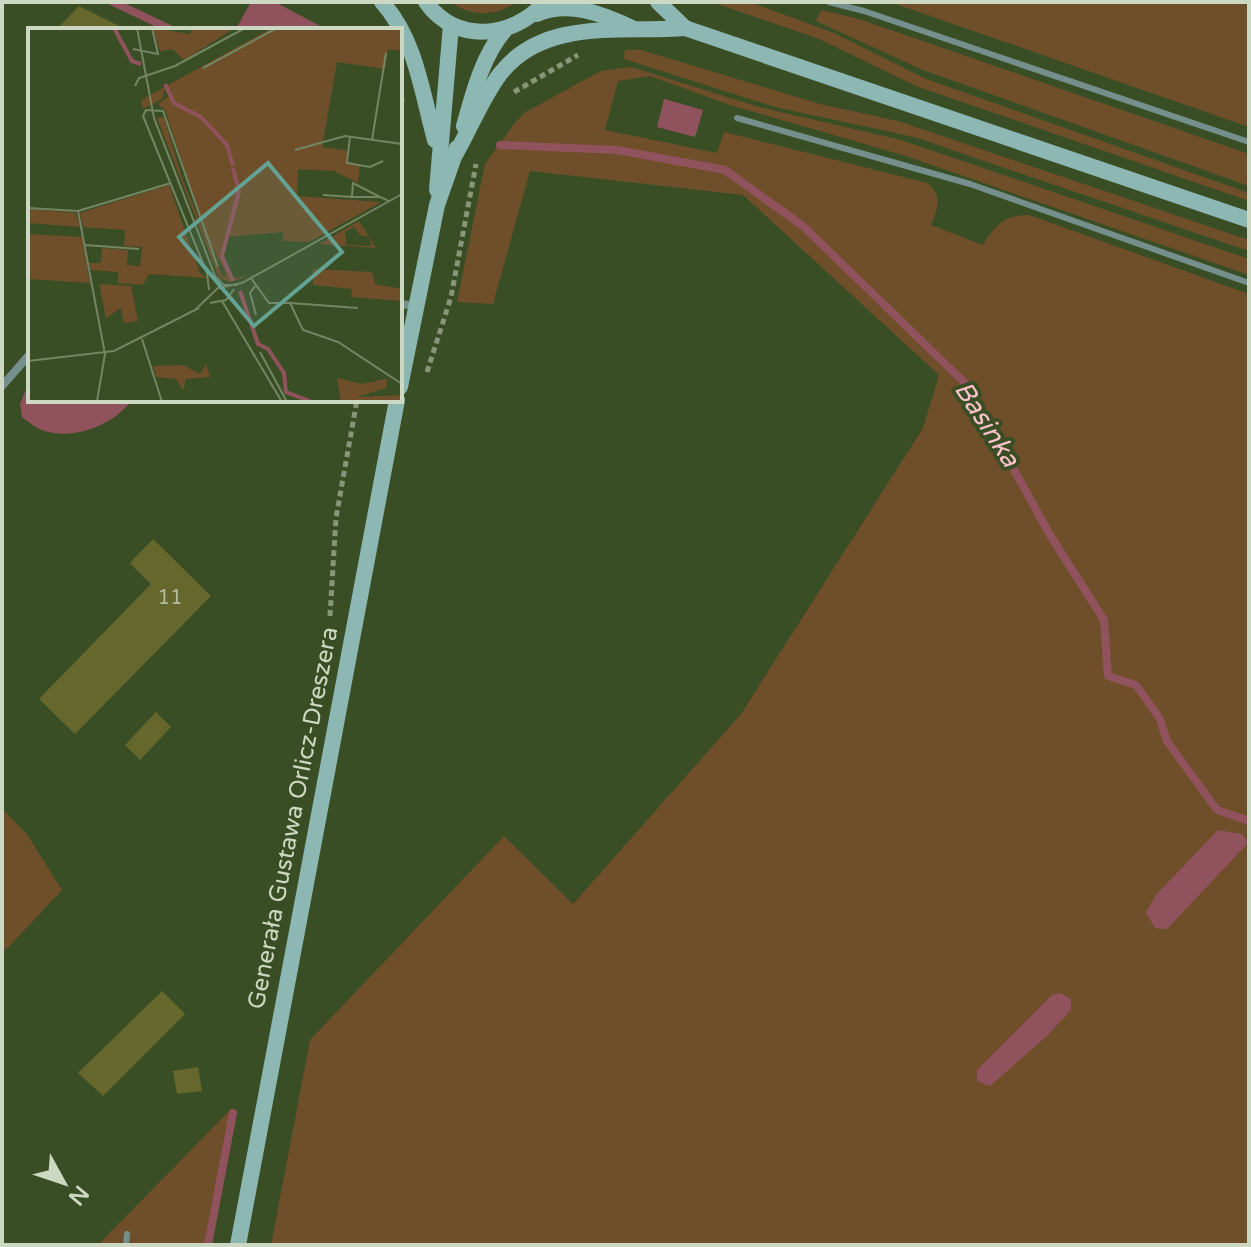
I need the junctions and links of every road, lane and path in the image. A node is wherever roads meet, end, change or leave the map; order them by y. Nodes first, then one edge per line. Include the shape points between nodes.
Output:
1 (382, 2) edge
2 (426, 2) edge
3 (545, 2) edge
4 (658, 2) edge
5 (829, 2) edge
6 (532, 16) junction
7 (451, 25) junction
8 (401, 28) edge
9 (685, 28) junction
10 (402, 29) edge
11 (504, 31) junction
12 (640, 32) junction
13 (585, 52) dead end
14 (405, 93) dead end
15 (500, 99) dead end
16 (402, 117) edge
17 (737, 118) dead end
18 (1249, 142) edge
19 (447, 154) junction
20 (477, 159) dead end
21 (1249, 220) edge
22 (1249, 283) edge
23 (408, 305) edge
24 (28, 356) edge
25 (402, 366) edge
26 (426, 375) dead end
27 (2, 386) edge
28 (357, 402) edge
29 (397, 402) edge
30 (330, 616) dead end
31 (127, 1234) dead end
32 (126, 1245) edge
33 (238, 1245) edge

1 - 8 main road
2 - 7 main road
3 - 6 main road
4 - 9 main road
5 - 18 lane
6 - 11 main road
6 - 12 main road via 554,6 602,14
7 - 11 main road via 477,33
7 - 19 main road
9 - 12 main road
9 - 21 main road
10 - 19 main road
11 - 19 main road
12 - 19 main road via 583,30 540,42 521,54 501,72
13 - 15 path
14 - 16 path
17 - 22 lane via 970,184
19 - 23 main road
20 - 26 path via 451,297
23 - 25 main road
24 - 27 street
28 - 30 path via 336,518
29 - 33 main road, Generała Gustawa Orlicz-Dreszera
31 - 32 lane

